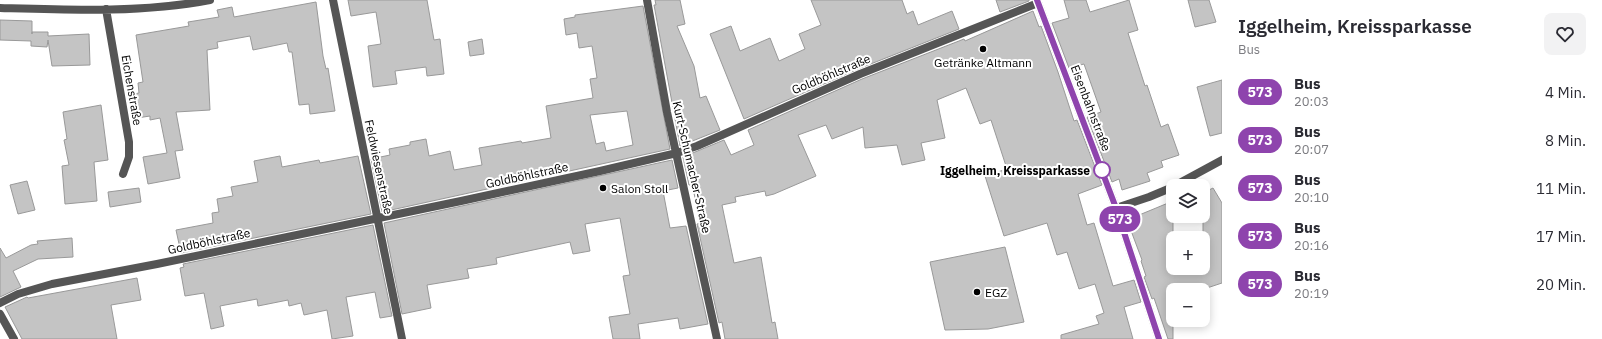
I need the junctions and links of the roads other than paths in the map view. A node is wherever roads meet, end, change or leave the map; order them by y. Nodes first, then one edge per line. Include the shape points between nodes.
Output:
1 (210, 0) edge
2 (333, 0) edge
3 (647, 0) edge
4 (1038, 1) edge
5 (0, 8) edge
6 (106, 9) junction
7 (677, 153) junction
8 (1222, 160) edge
9 (123, 174) dead end
10 (1187, 179) edge
11 (1166, 190) edge
12 (1116, 208) junction
13 (377, 218) junction
14 (0, 303) edge
15 (0, 314) edge
16 (14, 339) edge
17 (402, 339) edge
18 (717, 339) edge
19 (1159, 339) edge

1 - 6 street via 170,6
2 - 13 street, Feldwiesenstraße
3 - 7 street, Kurt-Schumacher-Straße
4 - 7 street, Goldböhlstraße
4 - 12 main road, Eisenbahnstraße
5 - 6 street
6 - 9 street, Eichenstraße via 129,142 129,157
7 - 13 street, Goldböhlstraße
7 - 18 street, Kurt-Schumacher-Straße
8 - 10 street
11 - 12 street
12 - 19 main road, Eisenbahnstraße
13 - 14 street, Goldböhlstraße via 52,284 18,294
13 - 17 street, Feldwiesenstraße
15 - 16 street

